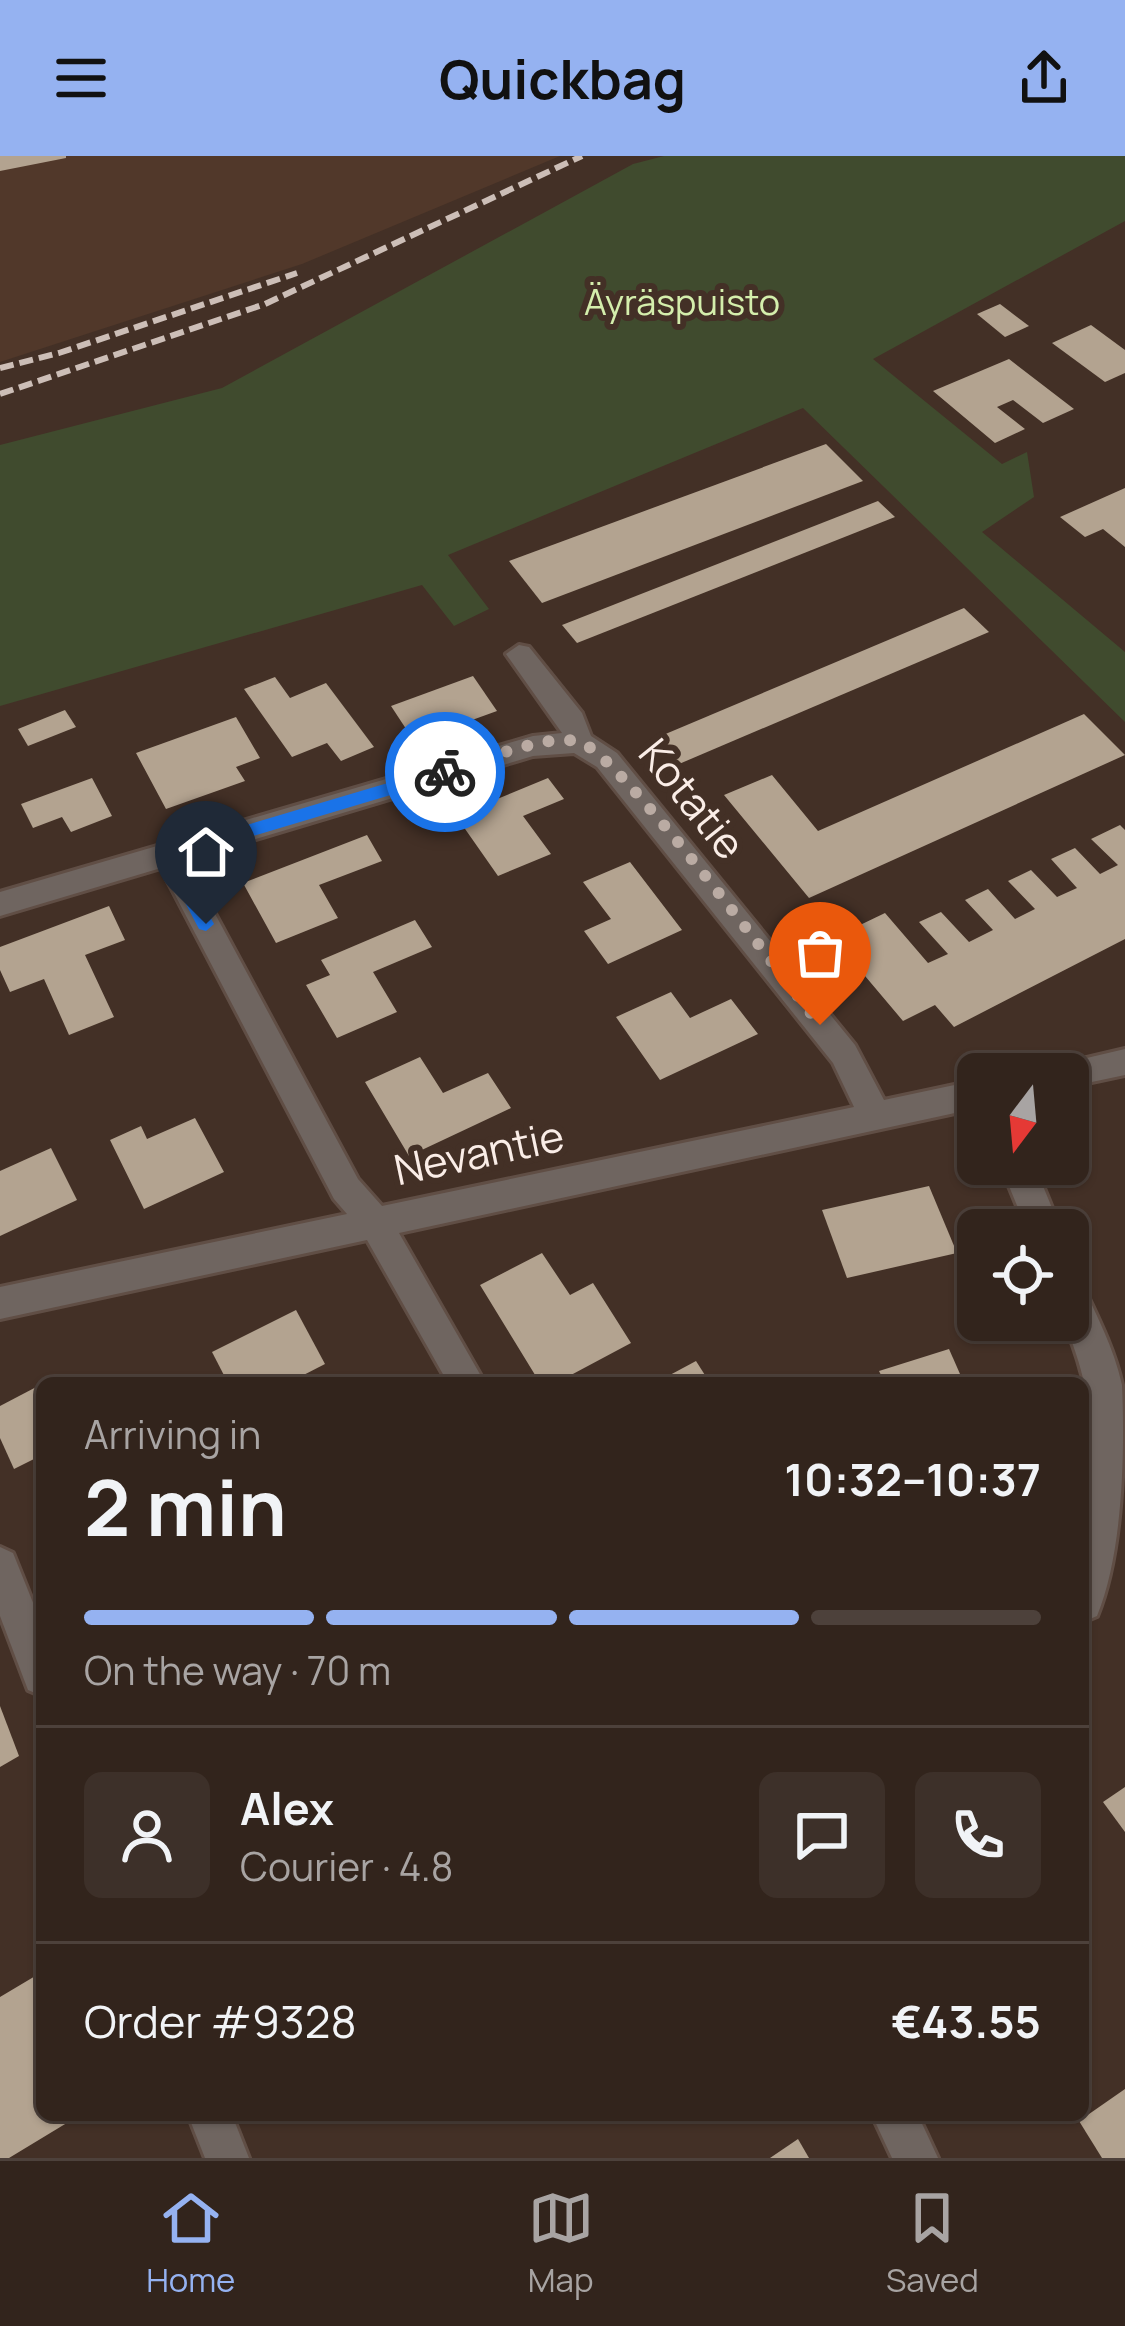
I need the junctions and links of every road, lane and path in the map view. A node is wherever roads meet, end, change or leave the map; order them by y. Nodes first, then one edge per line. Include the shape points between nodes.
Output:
1 (519, 654) dead end
2 (579, 742) junction
3 (169, 855) junction
4 (0, 904) edge
5 (1125, 1062) edge
6 (1089, 1070) edge
7 (957, 1098) edge
8 (874, 1114) junction
9 (374, 1221) junction
10 (0, 1303) edge
11 (1088, 1341) edge
12 (464, 1377) edge
13 (0, 1566) edge
14 (1089, 1581) edge
15 (36, 1660) edge
16 (212, 2121) edge
17 (226, 2158) edge

1 - 2 street via 572,720
2 - 3 street, Kotatie via 533,746
2 - 8 street, Kotatie via 607,760 844,1054
3 - 4 street, Kotatie
3 - 9 street via 346,1189
5 - 6 street
7 - 8 street, Nevantie
8 - 9 street, Nevantie
9 - 10 street, Nevantie
9 - 12 street
11 - 14 street via 1114,1454
13 - 15 street
16 - 17 street

